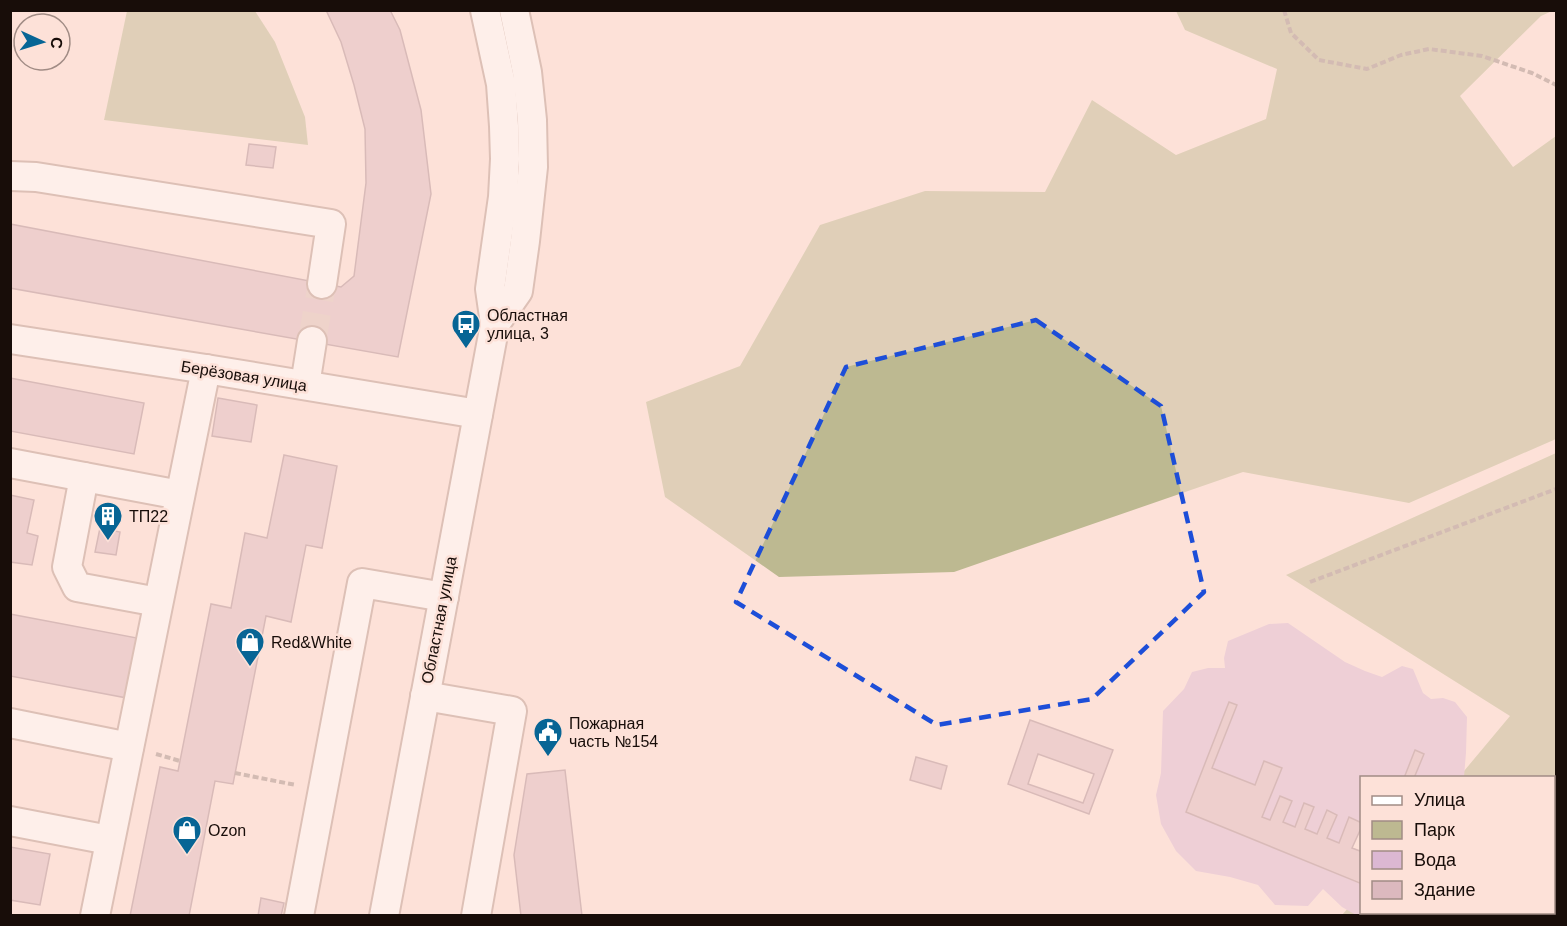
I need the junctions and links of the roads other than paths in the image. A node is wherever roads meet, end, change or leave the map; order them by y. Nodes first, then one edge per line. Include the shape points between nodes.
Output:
1 (485, 10) edge
2 (514, 10) edge
3 (523, 10) edge
4 (527, 72) junction
5 (10, 176) edge
6 (322, 284) tunnel mouth
7 (495, 324) junction
8 (10, 339) edge
9 (312, 341) tunnel mouth
10 (206, 369) junction
11 (305, 385) junction
12 (478, 414) junction
13 (10, 463) edge
14 (84, 477) junction
15 (180, 495) junction
16 (444, 597) junction
17 (158, 602) junction
18 (425, 696) junction
19 (10, 723) edge
20 (129, 747) junction
21 (10, 821) edge
22 (110, 840) junction
23 (94, 915) edge
24 (300, 915) edge
25 (385, 915) edge
26 (476, 915) edge

1 - 7 street, Областная улица via 501,84 504,126 503,196 490,289
2 - 4 street, Областная улица
3 - 4 street
4 - 7 street, Областная улица via 533,167 525,241 518,291
5 - 6 street via 331,224
7 - 12 street, Областная улица
8 - 10 street, Берёзовая улица
9 - 11 street
10 - 11 street, Берёзовая улица
10 - 15 street
11 - 12 street, Берёзовая улица
12 - 16 street, Областная улица
13 - 14 street
14 - 15 street
14 - 17 street via 67,567 77,587
15 - 17 street
16 - 18 street, Областная улица
16 - 24 street via 362,583
17 - 20 street
18 - 25 street, Областная улица
18 - 26 street via 512,711
19 - 20 street
20 - 22 street
21 - 22 street
22 - 23 street

